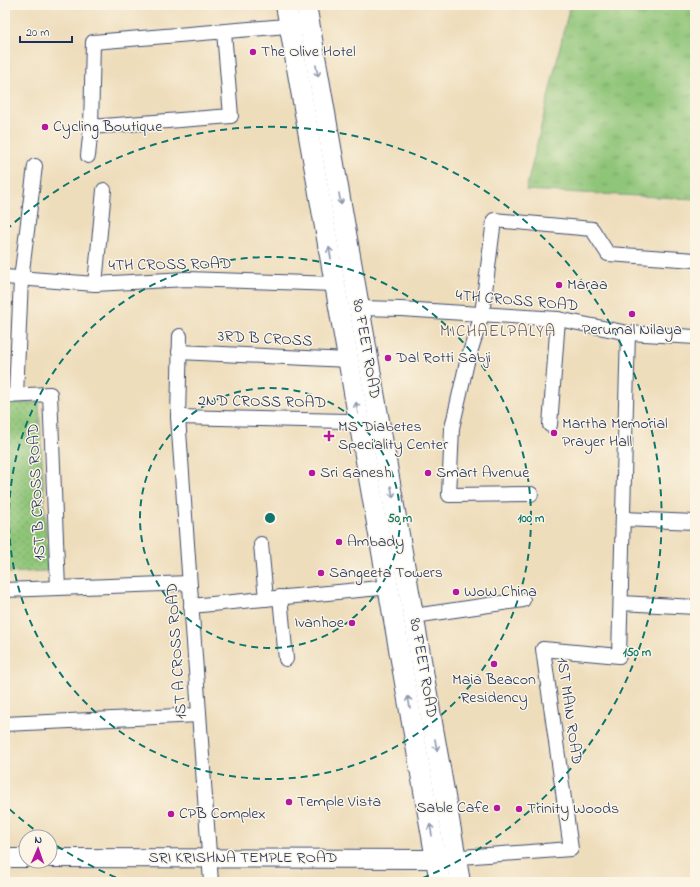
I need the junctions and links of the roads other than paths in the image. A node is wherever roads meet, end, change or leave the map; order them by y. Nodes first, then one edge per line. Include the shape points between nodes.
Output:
1 (286, 5) edge
2 (302, 19) edge
3 (224, 32) junction
4 (91, 127) junction
5 (88, 156) dead end
6 (35, 166) dead end
7 (104, 190) dead end
8 (695, 260) edge
9 (5, 277) edge
10 (21, 279) junction
11 (95, 284) junction
12 (335, 284) junction
13 (359, 308) junction
14 (482, 314) junction
15 (558, 319) junction
16 (628, 333) junction
17 (180, 336) dead end
18 (695, 337) edge
19 (179, 352) junction
20 (348, 360) junction
21 (10, 396) edge
22 (178, 417) junction
23 (346, 421) dead end
24 (550, 425) dead end
25 (531, 494) dead end
26 (623, 519) junction
27 (695, 522) edge
28 (261, 544) dead end
29 (189, 583) junction
30 (390, 587) junction
31 (58, 588) junction
32 (5, 590) edge
33 (273, 598) junction
34 (523, 600) dead end
35 (621, 603) junction
36 (191, 606) junction
37 (695, 607) edge
38 (414, 616) junction
39 (286, 659) dead end
40 (199, 715) junction
41 (5, 724) edge
42 (5, 858) edge
43 (18, 858) edge
44 (58, 858) edge
45 (209, 858) junction
46 (446, 858) junction
47 (211, 882) edge
48 (440, 882) edge
49 (460, 882) edge

1 - 2 main road, 80 FEET ROAD
2 - 3 street
12 -> 2 main road, 80 FEET ROAD
2 -> 13 main road, 80 FEET ROAD
3 - 4 street via 93,42
3 - 4 street via 232,116
4 - 5 street
6 - 10 street
7 - 11 street
8 - 14 street via 608,254 592,229 494,220
9 - 10 street, 4TH CROSS ROAD
10 - 11 street, 4TH CROSS ROAD
10 - 21 street
11 - 12 street, 4TH CROSS ROAD via 186,279
12 - 20 main road, 80 FEET ROAD
13 - 14 street, 4TH CROSS ROAD
13 -> 38 main road, 80 FEET ROAD
14 - 15 street, 4TH CROSS ROAD
14 - 25 street via 467,362 452,428 449,495
15 - 16 street, 4TH CROSS ROAD
15 - 24 street
16 - 18 street, 4TH CROSS ROAD
16 - 26 street, 1ST MAIN ROAD
17 - 19 street, 1ST A CROSS ROAD
19 - 20 street, 3RD B CROSS
19 - 22 street, 1ST A CROSS ROAD
30 -> 20 main road, 80 FEET ROAD
21 - 31 street, 1ST B CROSS ROAD via 50,394
22 - 23 street, 2ND CROSS ROAD
22 - 29 street, 1ST A CROSS ROAD
26 - 27 street
26 - 35 street, 1ST MAIN ROAD
28 - 33 street
29 - 31 street
29 - 36 street, 1ST A CROSS ROAD
30 - 33 street
46 -> 30 main road, 80 FEET ROAD
31 - 32 street
33 - 36 street
33 - 39 street
34 - 38 street
35 - 37 street
35 - 46 street, 1ST MAIN ROAD via 619,656 543,648 571,849
36 - 40 street, 1ST A CROSS ROAD
38 -> 46 main road, 80 FEET ROAD
40 - 41 street
40 - 45 street, 1ST A CROSS ROAD
42 - 43 street
44 - 45 street, SRI KRISHNA TEMPLE ROAD
45 - 46 street, SRI KRISHNA TEMPLE ROAD
45 - 47 street, 1ST A CROSS ROAD
46 - 48 main road, 80 FEET ROAD
46 - 49 main road, 80 FEET ROAD

